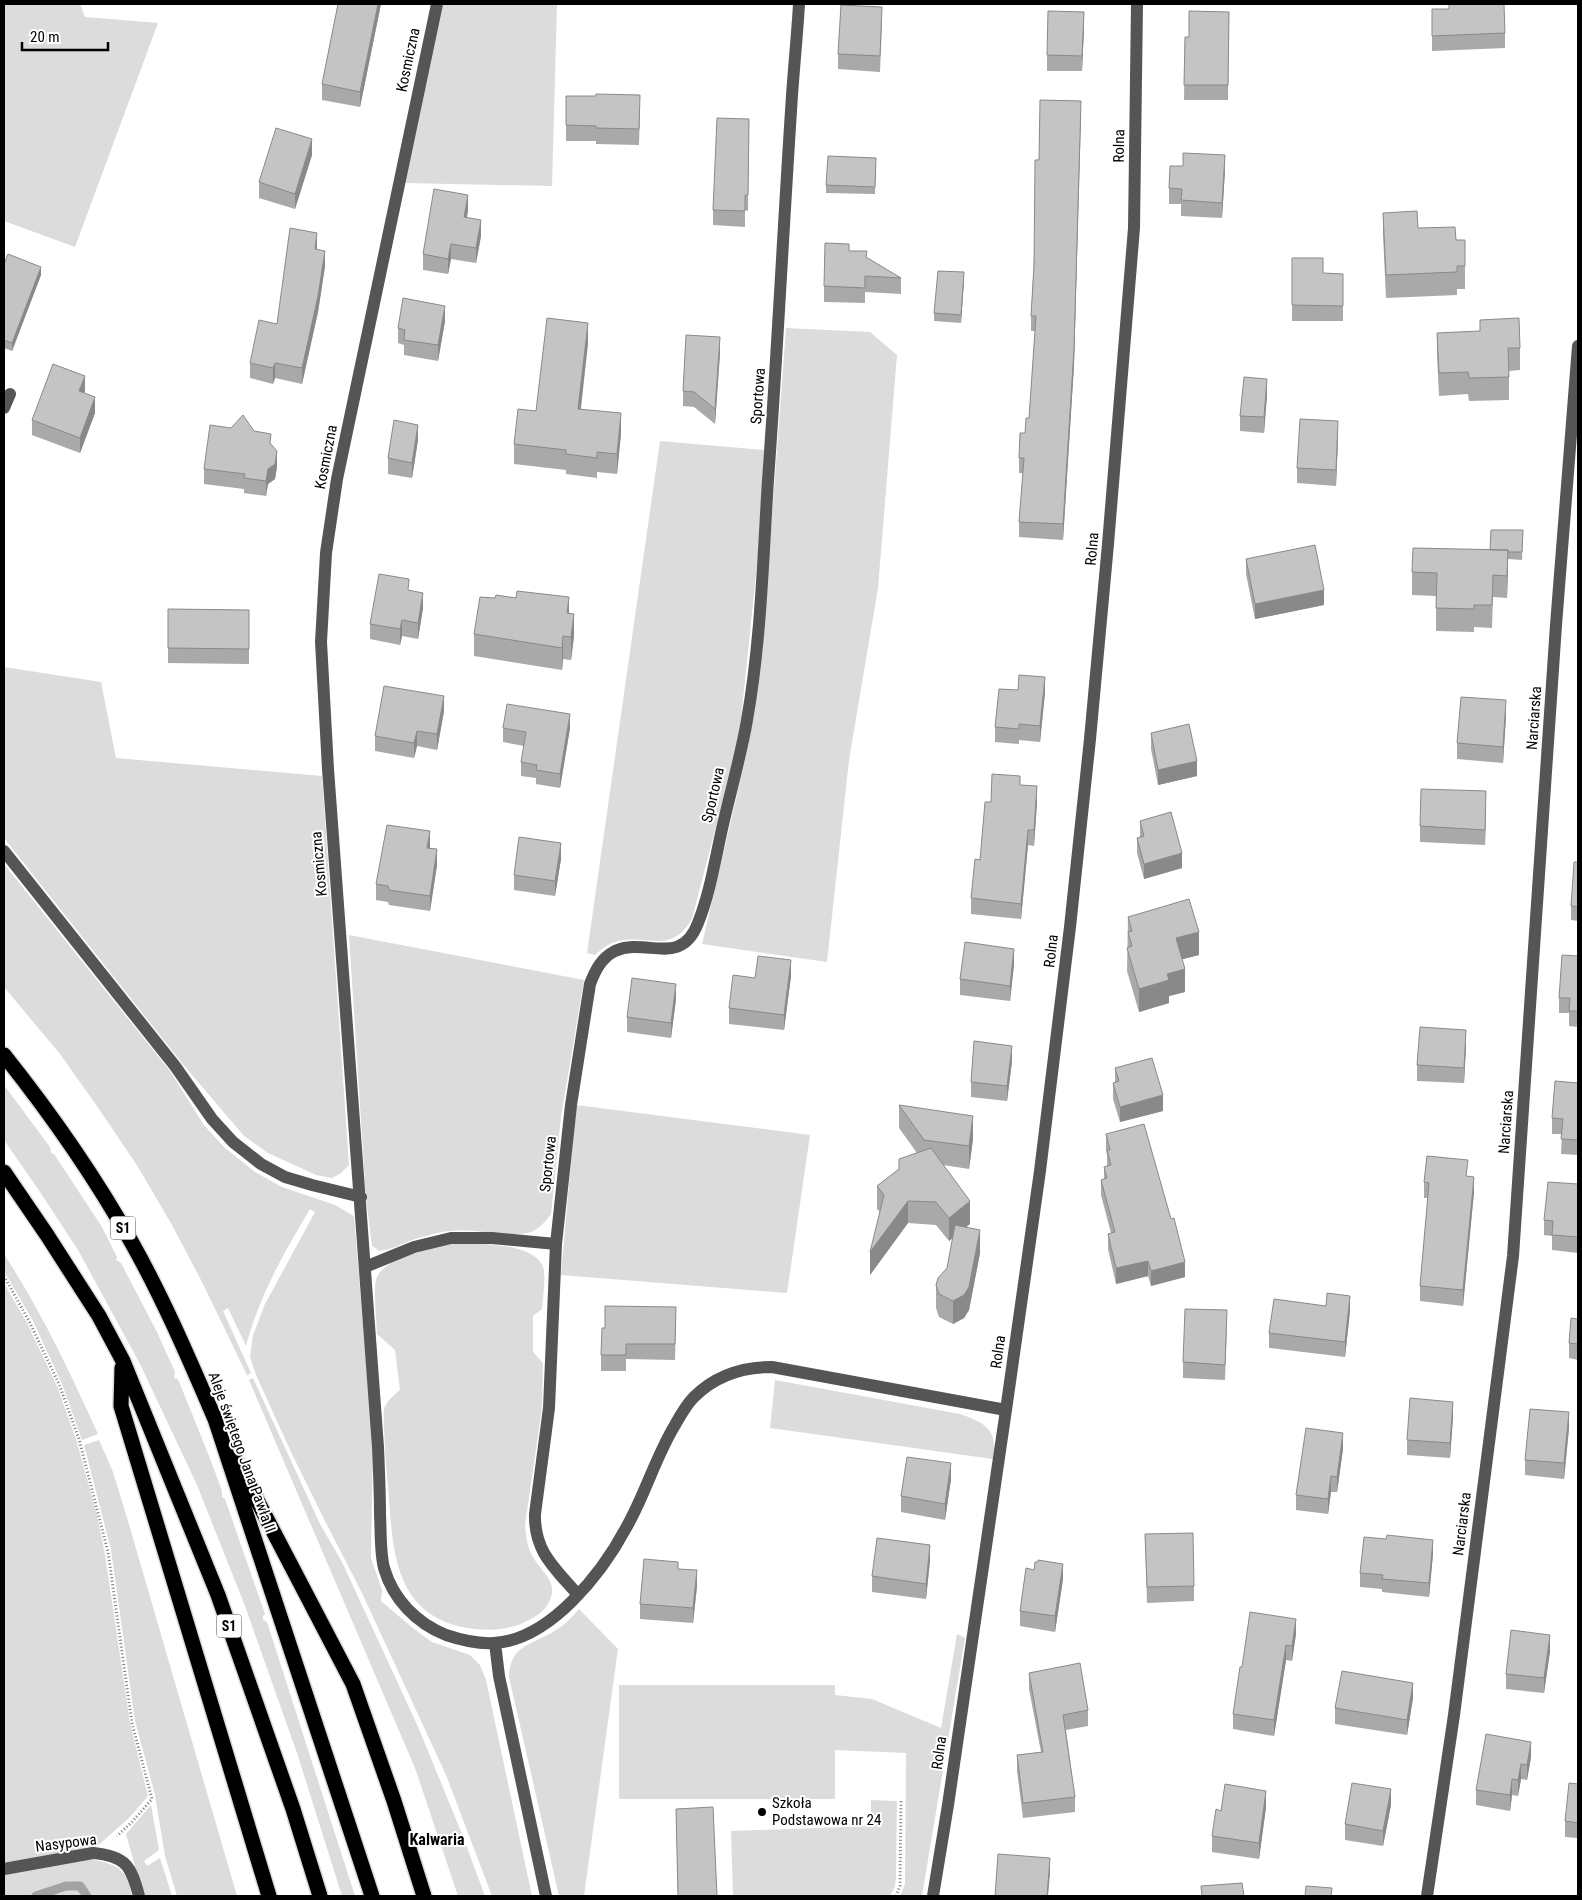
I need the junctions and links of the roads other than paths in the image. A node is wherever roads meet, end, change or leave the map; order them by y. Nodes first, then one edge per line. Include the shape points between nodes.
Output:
1 (437, 4) edge
2 (799, 4) edge
3 (1137, 4) edge
4 (1578, 346) edge
5 (10, 394) dead end
6 (4, 408) edge
7 (4, 851) edge
8 (4, 1055) edge
9 (4, 1172) edge
10 (360, 1197) junction
11 (556, 1244) junction
12 (366, 1267) junction
13 (123, 1361) junction
14 (1006, 1410) junction
15 (215, 1419) junction
16 (578, 1595) junction
17 (495, 1643) junction
18 (4, 1868) edge
19 (139, 1896) edge
20 (269, 1896) edge
21 (320, 1896) edge
22 (372, 1896) edge
23 (424, 1896) edge
24 (546, 1896) edge
25 (933, 1896) edge
26 (1427, 1896) edge

1 - 10 street, Kosmiczna via 337,479 326,553 321,642
2 - 11 street, Sportowa via 774,400 747,719 703,907 693,935 676,948 615,951 597,968 590,984 571,1105
3 - 14 street, Rolna via 1134,228 1093,709 1045,1132
4 - 26 street, Narciarska via 1513,1256 1454,1714
5 - 6 street
7 - 10 street via 232,1142 261,1164 286,1177
8 - 15 highway, Aleje świętego Jana Pawła II / S1 via 85,1164 132,1243 182,1342
9 - 13 highway, S1 via 100,1316
10 - 12 street, Kosmiczna
11 - 12 street via 451,1238 414,1247
11 - 16 street, Sportowa via 549,1408 534,1529 546,1557
12 - 17 street, Kosmiczna via 384,1568 400,1601 427,1627 470,1641
13 - 20 highway via 121,1406
13 - 21 highway, S1 via 218,1595
14 - 16 street, Kosmiczna via 772,1367 754,1367 720,1378 694,1397 684,1409 666,1440 627,1528 605,1563
14 - 25 street, Rolna
15 - 22 highway, Aleje świętego Jana Pawła II / S1
15 - 23 highway via 353,1684
16 - 17 street, Kosmiczna via 550,1622 525,1635
17 - 24 street via 499,1676
18 - 19 street, Nasypowa via 93,1853 107,1854 129,1868

